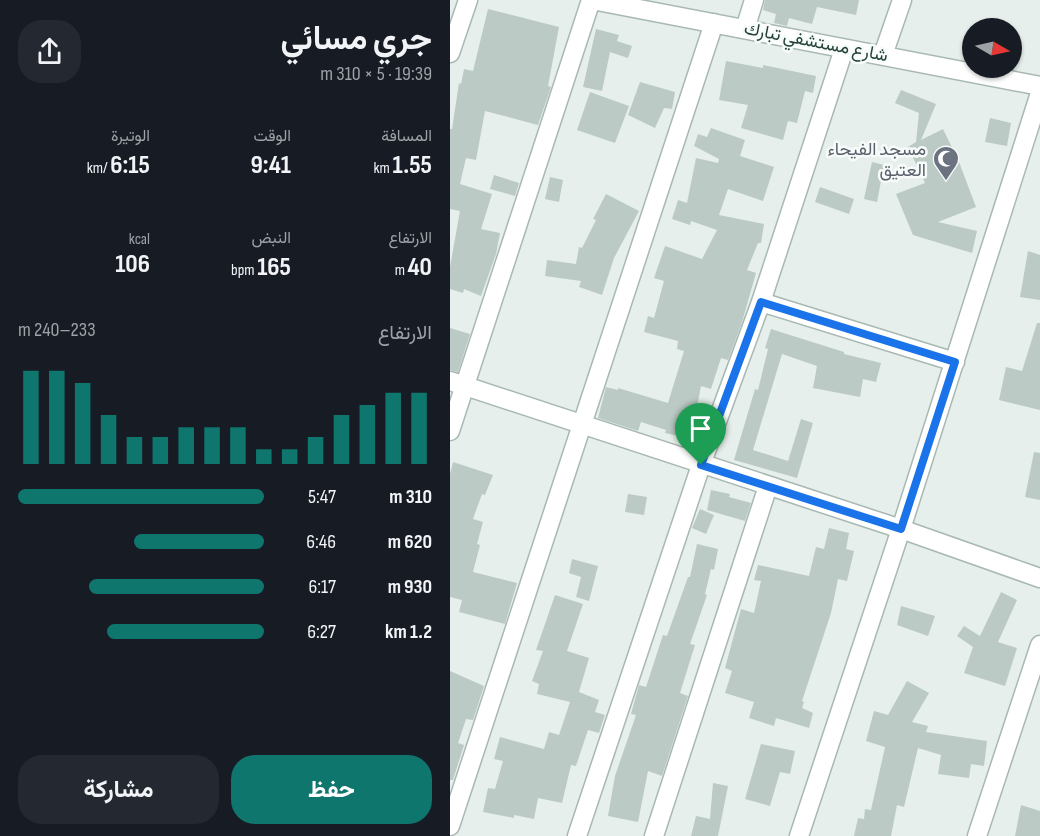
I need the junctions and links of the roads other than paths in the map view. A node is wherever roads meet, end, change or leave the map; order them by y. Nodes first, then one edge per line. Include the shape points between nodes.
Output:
1 (468, 0) edge
2 (592, 0) edge
3 (754, 0) edge
4 (902, 0) edge
5 (714, 23) junction
6 (745, 29) junction
7 (844, 49) junction
8 (450, 52) edge
9 (883, 55) junction
10 (1040, 86) edge
11 (1040, 93) edge
12 (761, 302) junction
13 (955, 362) junction
14 (458, 384) edge
15 (581, 425) junction
16 (450, 431) edge
17 (701, 465) junction
18 (768, 486) junction
19 (901, 529) junction
20 (1040, 578) edge
21 (1040, 645) edge
22 (450, 826) edge
23 (577, 836) edge
24 (654, 836) edge
25 (799, 836) edge
26 (977, 836) edge

1 - 8 street
2 - 5 street, شارع مستشفي تبارك
2 - 14 street
3 - 6 street
4 - 9 street
5 - 6 street, شارع مستشفي تبارك
5 - 15 street
6 - 7 street, شارع مستشفي تبارك
7 - 9 street, شارع مستشفي تبارك
7 - 12 street
9 - 10 street, شارع مستشفي تبارك
11 - 13 street
12 - 13 street
12 - 17 street
13 - 19 street
14 - 15 street
14 - 16 street
15 - 17 street
15 - 22 street
17 - 18 street
17 - 23 street
18 - 19 street
18 - 24 street
19 - 20 street
19 - 25 street
21 - 26 street

